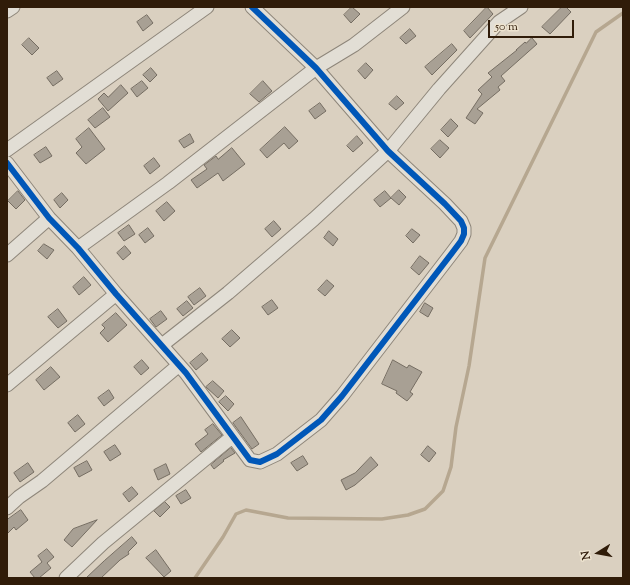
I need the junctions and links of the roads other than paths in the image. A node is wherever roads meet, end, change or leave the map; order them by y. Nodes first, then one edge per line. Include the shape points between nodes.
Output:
1 (13, 7) edge
2 (207, 7) edge
3 (252, 7) edge
4 (403, 7) edge
5 (521, 7) edge
6 (7, 11) edge
7 (316, 68) junction
8 (7, 150) edge
9 (388, 151) junction
10 (7, 163) edge
11 (49, 218) junction
12 (78, 248) junction
13 (7, 255) edge
14 (116, 294) junction
15 (162, 345) junction
16 (179, 365) junction
17 (7, 385) edge
18 (232, 437) junction
19 (7, 508) edge
20 (66, 578) edge

1 - 6 street
2 - 8 street
3 - 7 street
4 - 7 street via 354,45
5 - 9 street via 499,22
7 - 9 street
7 - 12 street via 168,183
9 - 15 street via 234,288
9 - 18 street via 461,221 464,228 461,240 321,420 277,454 260,462 250,460
10 - 11 street
11 - 12 street
11 - 13 street
12 - 14 street
14 - 15 street
14 - 17 street
15 - 16 street
16 - 18 street
16 - 19 street
18 - 20 street via 104,543

